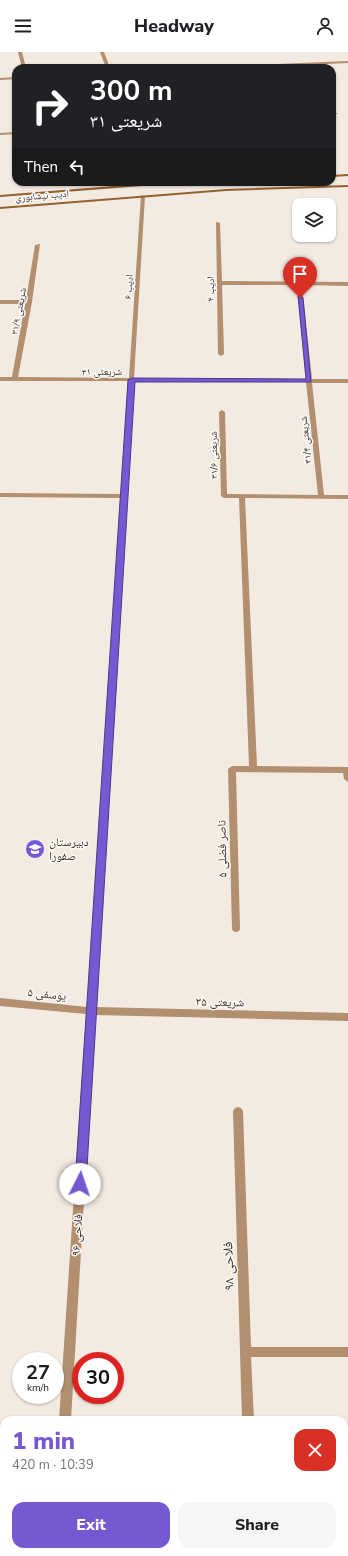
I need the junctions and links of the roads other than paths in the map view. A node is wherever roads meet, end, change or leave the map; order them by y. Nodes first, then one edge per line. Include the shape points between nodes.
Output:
1 (20, 52) edge
2 (102, 52) edge
3 (348, 62) edge
4 (23, 64) edge
5 (106, 64) edge
6 (308, 64) edge
7 (12, 78) edge
8 (0, 79) edge
9 (12, 133) edge
10 (0, 134) edge
11 (348, 175) edge
12 (336, 176) edge
13 (129, 186) edge
14 (348, 186) edge
15 (0, 196) edge
16 (143, 196) junction
17 (0, 208) edge
18 (218, 223) dead end
19 (38, 245) dead end
20 (219, 284) junction
21 (299, 284) junction
22 (348, 284) edge
23 (0, 302) edge
24 (29, 302) junction
25 (221, 354) dead end
26 (0, 379) edge
27 (15, 379) junction
28 (132, 380) junction
29 (309, 381) junction
30 (348, 381) edge
31 (222, 412) dead end
32 (0, 495) edge
33 (124, 496) junction
34 (242, 497) junction
35 (321, 497) junction
36 (348, 497) edge
37 (252, 769) junction
38 (348, 773) edge
39 (236, 929) dead end
40 (0, 1002) edge
41 (92, 1011) junction
42 (348, 1017) edge
43 (238, 1111) dead end
44 (246, 1352) junction
45 (348, 1352) edge
46 (65, 1416) edge
47 (248, 1416) edge

1 - 4 street
2 - 5 street
3 - 6 street
7 - 8 street
9 - 10 street
11 - 12 main road
13 - 15 main road, ادیب نیشابوری
14 - 16 main road, ادیب نیشابوری
16 - 17 main road, ادیب نیشابوری
16 - 28 street, ادیب ۶
18 - 20 street, ادیب ۴
19 - 24 street, شریعتی ۳۱/۹
20 - 21 street
20 - 25 street, ادیب ۴
21 - 22 street
21 - 29 street, شریعتی ۳۱/۴
23 - 24 street
24 - 27 street, شریعتی ۳۱/۹
26 - 27 street, شریعتی ۳۱
27 - 28 street, شریعتی ۳۱
28 - 29 street, شریعتی ۳۱
28 - 33 street, فلاحی ۹۶
29 - 30 street, شریعتی ۳۱
29 - 35 street, شریعتی ۳۱/۴
31 - 34 street, شریعتی ۳۱/۶ via 224,496
32 - 33 street
33 - 41 street, فلاحی ۹۶
34 - 35 street
34 - 37 street
35 - 36 street
37 - 38 street
37 - 39 street, ناصر فضلی ۵ via 232,769
40 - 41 street, یوسفی ۵
41 - 42 street, شریعتی ۳۵
41 - 46 street, فلاحی ۹۶
43 - 44 street, فلاحی ۹۸
44 - 45 street
44 - 47 street, فلاحی ۹۸

